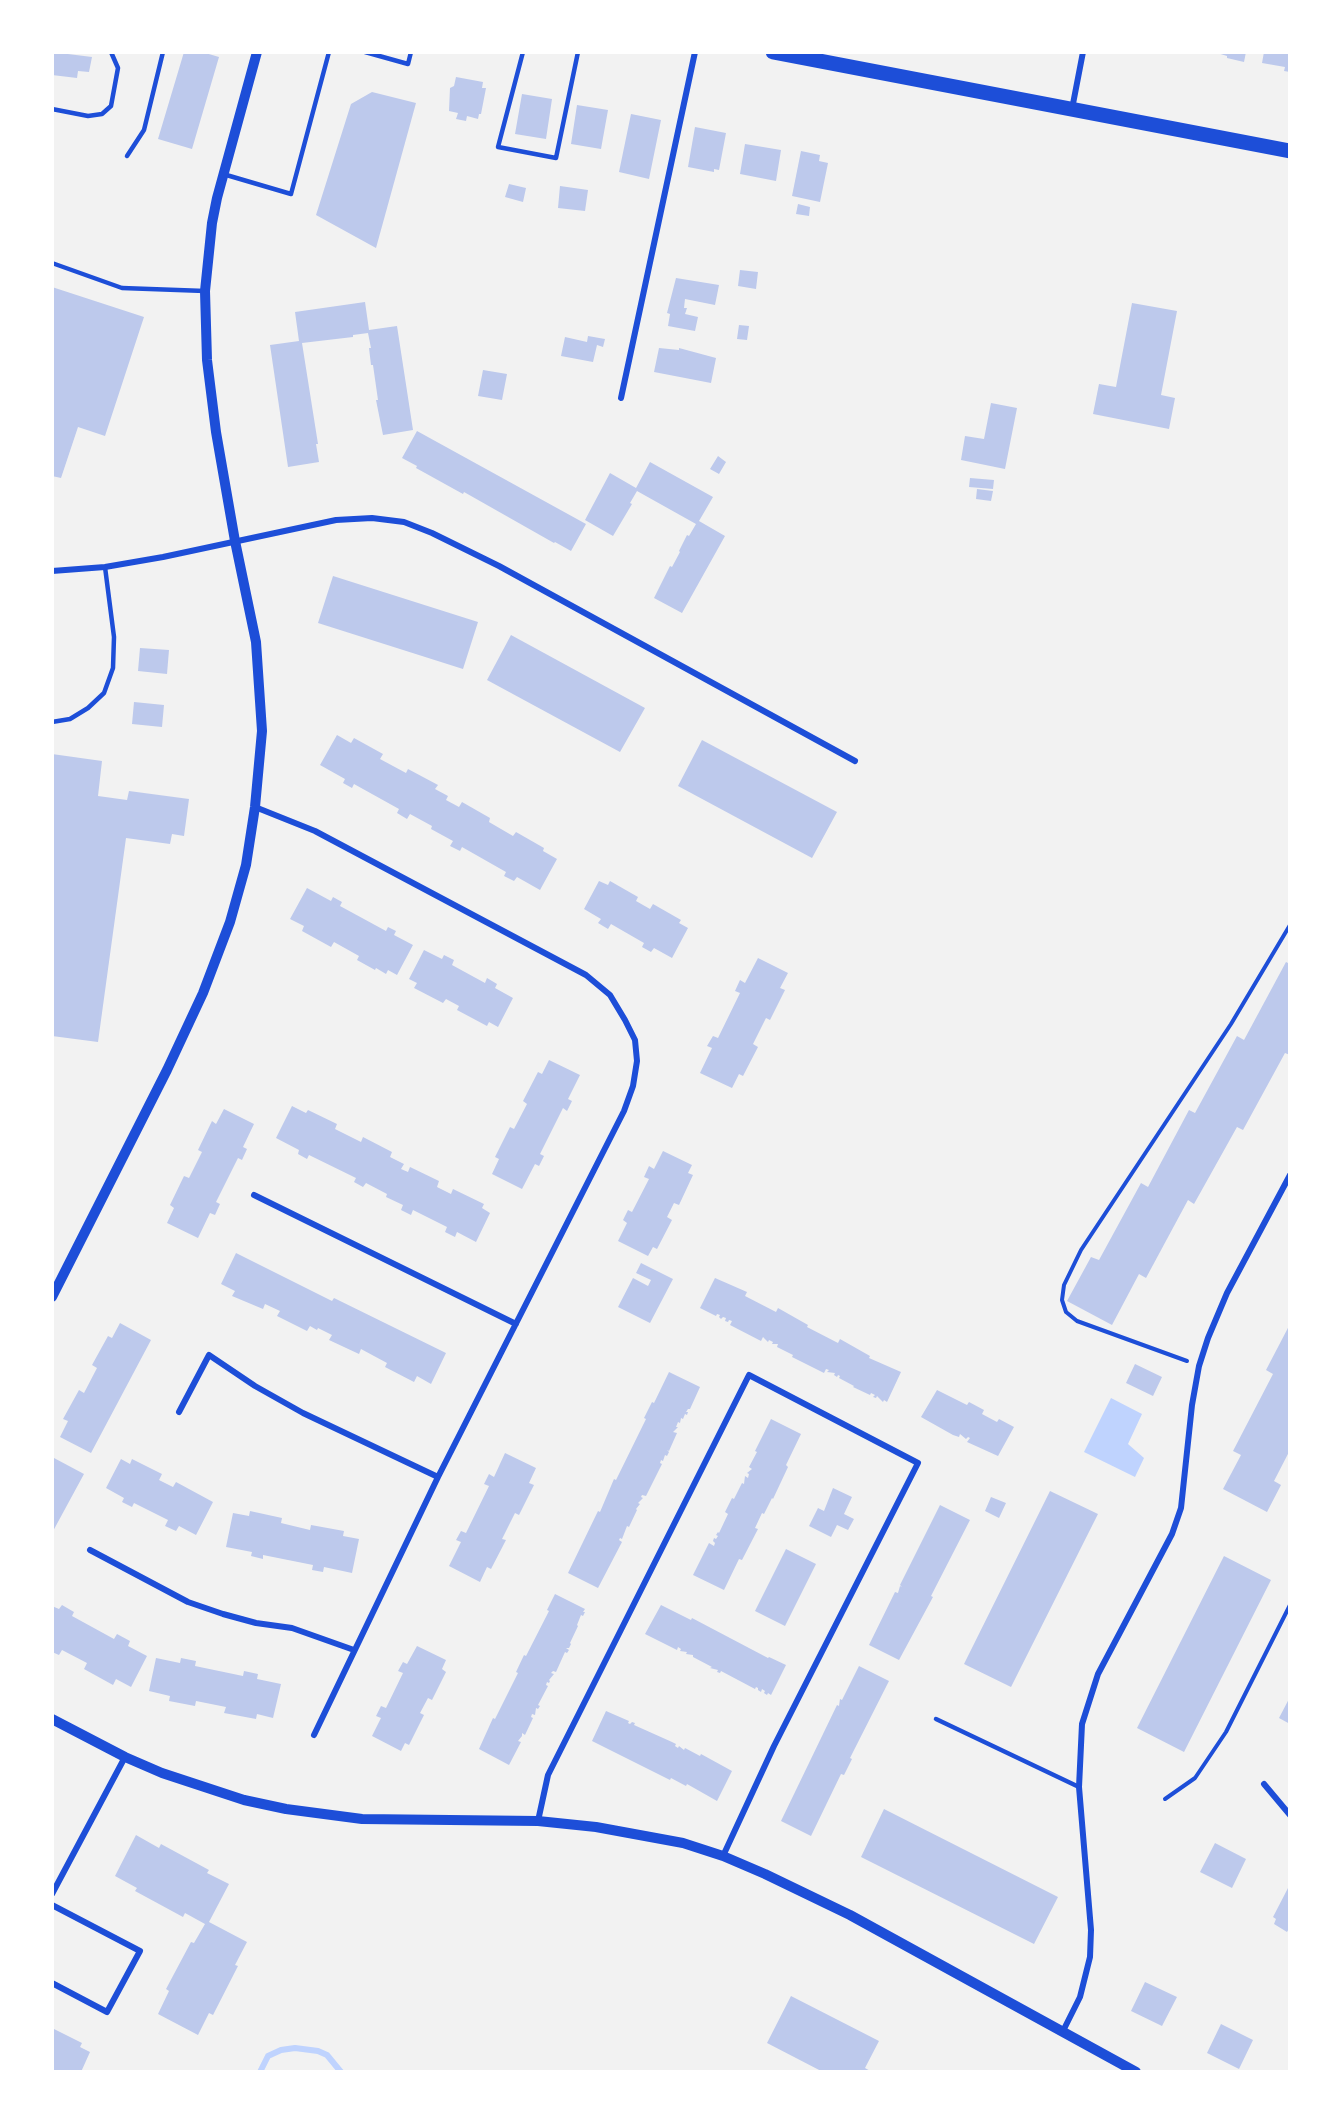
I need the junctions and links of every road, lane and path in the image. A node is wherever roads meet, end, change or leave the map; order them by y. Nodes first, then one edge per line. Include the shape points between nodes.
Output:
1 (111, 52) edge
2 (163, 52) edge
3 (257, 52) edge
4 (329, 52) edge
5 (365, 52) edge
6 (411, 52) edge
7 (523, 52) edge
8 (578, 52) edge
9 (695, 52) edge
10 (773, 52) edge
11 (1083, 52) edge
12 (52, 109) edge
13 (1072, 109) junction
14 (1290, 151) edge
15 (127, 156) dead end
16 (222, 174) junction
17 (52, 263) edge
18 (205, 291) junction
19 (621, 398) dead end
20 (235, 541) junction
21 (105, 567) junction
22 (52, 570) edge
23 (52, 722) edge
24 (855, 761) dead end
25 (255, 807) junction
26 (1290, 925) edge
27 (1290, 1175) edge
28 (254, 1195) dead end
29 (52, 1297) edge
30 (516, 1324) junction
31 (1199, 1366) junction
32 (179, 1413) dead end
33 (438, 1477) junction
34 (90, 1550) dead end
35 (1290, 1605) edge
36 (354, 1650) junction
37 (52, 1719) edge
38 (936, 1719) dead end
39 (314, 1736) dead end
40 (125, 1758) junction
41 (1264, 1784) dead end
42 (1079, 1787) junction
43 (1165, 1799) dead end
44 (1290, 1815) edge
45 (538, 1821) junction
46 (723, 1856) junction
47 (52, 1894) edge
48 (52, 1905) edge
49 (52, 1983) edge
50 (1063, 2031) junction
51 (1136, 2072) edge

1 - 12 lane via 118,68 111,106 102,114 88,116
2 - 15 lane via 144,130
3 - 16 street
4 - 16 lane via 291,194
5 - 6 lane via 408,64
7 - 8 lane via 498,147 556,158
9 - 19 street
10 - 13 main road
11 - 13 street
13 - 14 main road
16 - 18 street
17 - 18 lane via 122,288
18 - 20 street via 207,360
20 - 21 street
20 - 24 street via 336,520 372,518 404,522 499,566
20 - 25 street via 256,642 262,731
21 - 22 street
21 - 23 lane via 114,637 113,669 104,693 88,708 70,719
25 - 29 street via 238,894 203,993
25 - 30 street via 315,831 586,975 610,995 625,1020 635,1040 633,1086
26 - 31 path via 1231,1024 1081,1250 1064,1285 1062,1300 1066,1312 1077,1321
27 - 31 street via 1227,1293
28 - 30 street
30 - 33 street
31 - 42 street via 1181,1508 1172,1534 1098,1674 1082,1724
32 - 33 street via 209,1355 303,1413
33 - 36 street
34 - 36 street via 188,1602 234,1617 292,1628
35 - 43 path via 1226,1732 1195,1778
36 - 39 street
37 - 40 street
38 - 42 lane
40 - 45 street via 201,1788 322,1815 414,1821
40 - 47 street
41 - 44 street
42 - 50 street via 1090,1957 1080,1997
45 - 46 street via 640,1834
45 - 46 street via 548,1775 748,1375 918,1463 774,1746
46 - 50 street via 841,1910
48 - 49 street via 140,1951 107,2012
50 - 51 street

